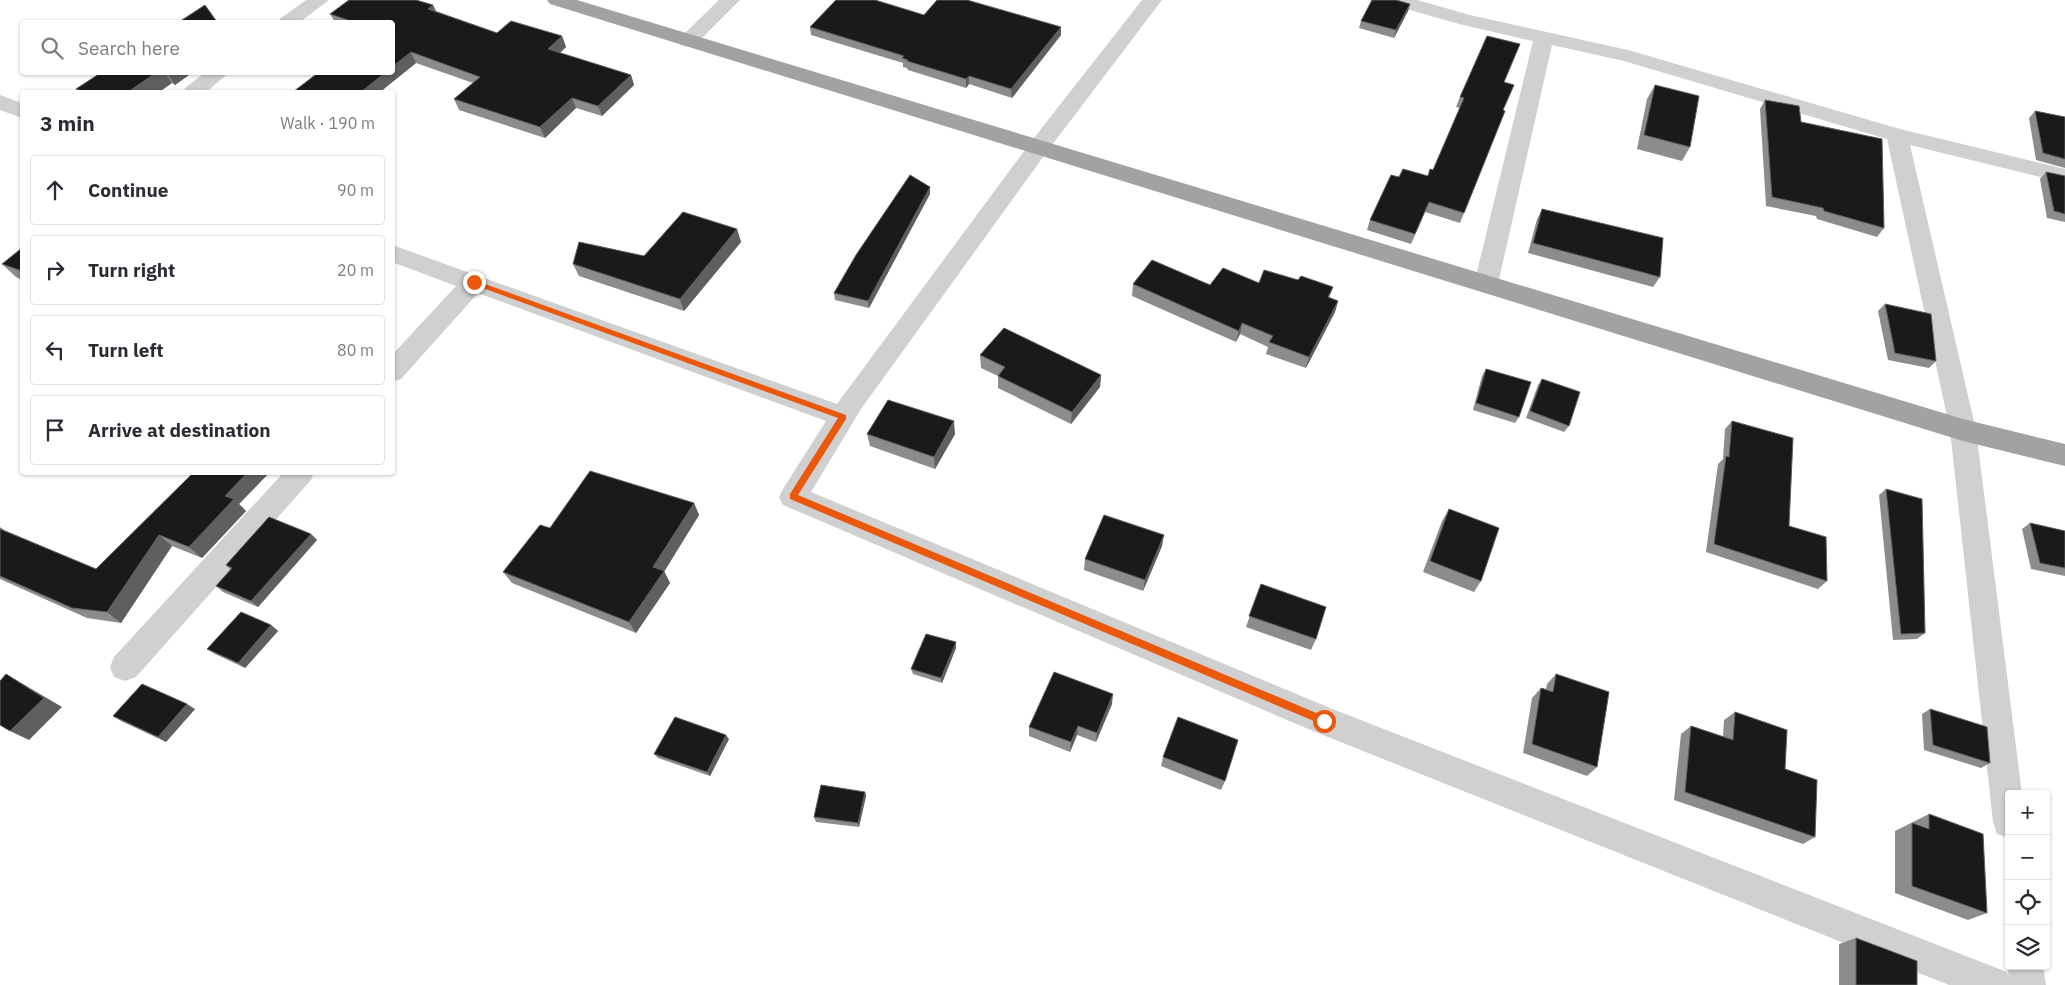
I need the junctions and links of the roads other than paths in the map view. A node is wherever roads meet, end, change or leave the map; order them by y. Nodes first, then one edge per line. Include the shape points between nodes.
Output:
1 (319, 0) edge
2 (557, 0) edge
3 (730, 0) edge
4 (1152, 0) edge
5 (1396, 0) edge
6 (291, 20) edge
7 (1544, 37) junction
8 (688, 41) junction
9 (216, 75) edge
10 (196, 90) edge
11 (0, 102) edge
12 (20, 110) edge
13 (1897, 135) junction
14 (1038, 148) junction
15 (2065, 176) edge
16 (395, 254) edge
17 (474, 282) junction
18 (1486, 284) junction
19 (395, 369) edge
20 (843, 417) junction
21 (1963, 430) junction
22 (2065, 456) edge
23 (298, 475) edge
24 (124, 667) dead end
25 (2005, 790) edge
26 (2026, 970) edge
27 (1994, 985) edge
28 (2028, 985) edge

1 - 6 street
2 - 8 highway
3 - 8 street
4 - 14 street
5 - 7 street
7 - 13 street via 1628,56
7 - 18 street
8 - 14 highway
9 - 10 street
11 - 12 street
13 - 15 street
13 - 21 street
14 - 18 highway
14 - 20 street
16 - 17 street
17 - 19 street
17 - 20 street
18 - 21 highway
20 - 27 street via 793,497 1324,721
21 - 22 highway
21 - 25 street
23 - 24 street
26 - 28 street

